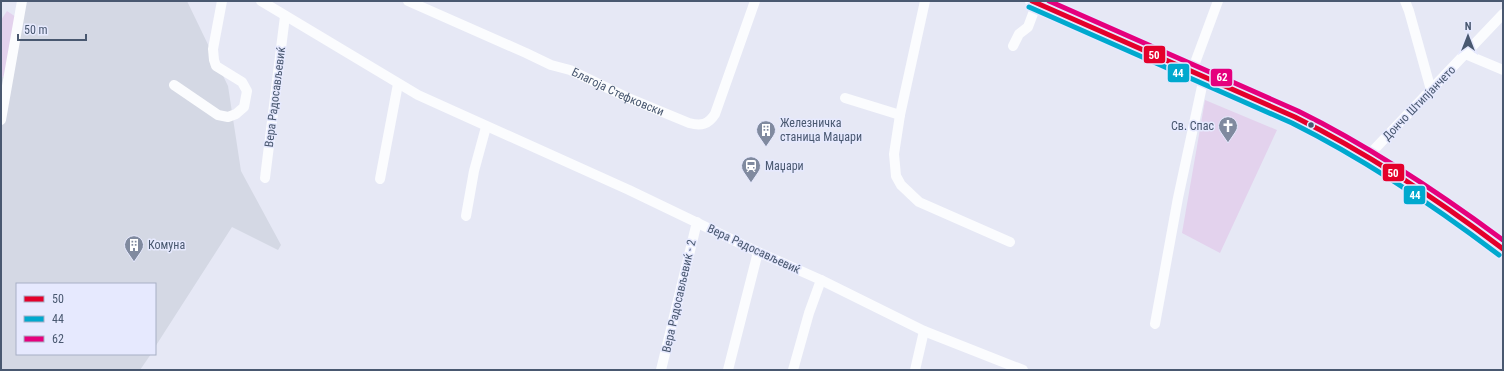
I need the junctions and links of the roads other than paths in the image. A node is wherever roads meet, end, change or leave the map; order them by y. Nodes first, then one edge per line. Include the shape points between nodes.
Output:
1 (22, 1) edge
2 (222, 1) edge
3 (261, 1) edge
4 (408, 1) edge
5 (755, 1) edge
6 (925, 1) edge
7 (1218, 1) edge
8 (1405, 1) edge
9 (1035, 2) edge
10 (1503, 14) edge
11 (285, 16) junction
12 (1013, 46) dead end
13 (1465, 54) junction
14 (1503, 70) edge
15 (1198, 74) junction
16 (398, 84) junction
17 (174, 85) dead end
18 (1432, 90) junction
19 (845, 98) dead end
20 (900, 115) junction
21 (1, 120) edge
22 (486, 127) junction
23 (1368, 156) junction
24 (265, 178) dead end
25 (380, 179) dead end
26 (466, 216) dead end
27 (697, 222) junction
28 (1010, 242) dead end
29 (1503, 249) edge
30 (758, 252) junction
31 (821, 280) junction
32 (1155, 324) dead end
33 (924, 330) junction
34 (661, 370) edge
35 (728, 370) edge
36 (793, 370) edge
37 (915, 370) edge
38 (1023, 370) edge

1 - 21 street
2 - 17 street via 214,60 216,66 242,82 247,91 244,106 236,114 228,117 218,115
3 - 11 street, Вера Радосављевиќ
4 - 5 street, Благоја Стефковски via 551,65 570,70 633,100 700,125 710,121 715,114
6 - 20 street
7 - 15 street
8 - 18 street
9 - 12 street via 1028,27 1019,34
9 - 15 main road
10 - 13 street, Дончо Штипјанчето
11 - 16 street, Вера Радосављевиќ via 354,55
11 - 24 street, Вера Радосављевиќ
13 - 14 street
13 - 18 street, Дончо Штипјанчето
15 - 23 main road via 1314,126
15 - 32 street
16 - 22 street, Вера Радосављевиќ
16 - 25 street
18 - 23 street, Дончо Штипјанчето
19 - 20 street
20 - 28 street via 894,166 896,176 902,185 919,202
22 - 26 street via 474,171
22 - 27 street, Вера Радосављевиќ
23 - 29 main road via 1441,203
27 - 30 street, Вера Радосављевиќ
27 - 34 street, Вера Радосављевиќ - 2
30 - 31 street, Вера Радосављевиќ
30 - 35 street
31 - 33 street, Вера Радосављевиќ
31 - 36 street
33 - 37 street
33 - 38 street, Вера Радосављевиќ

